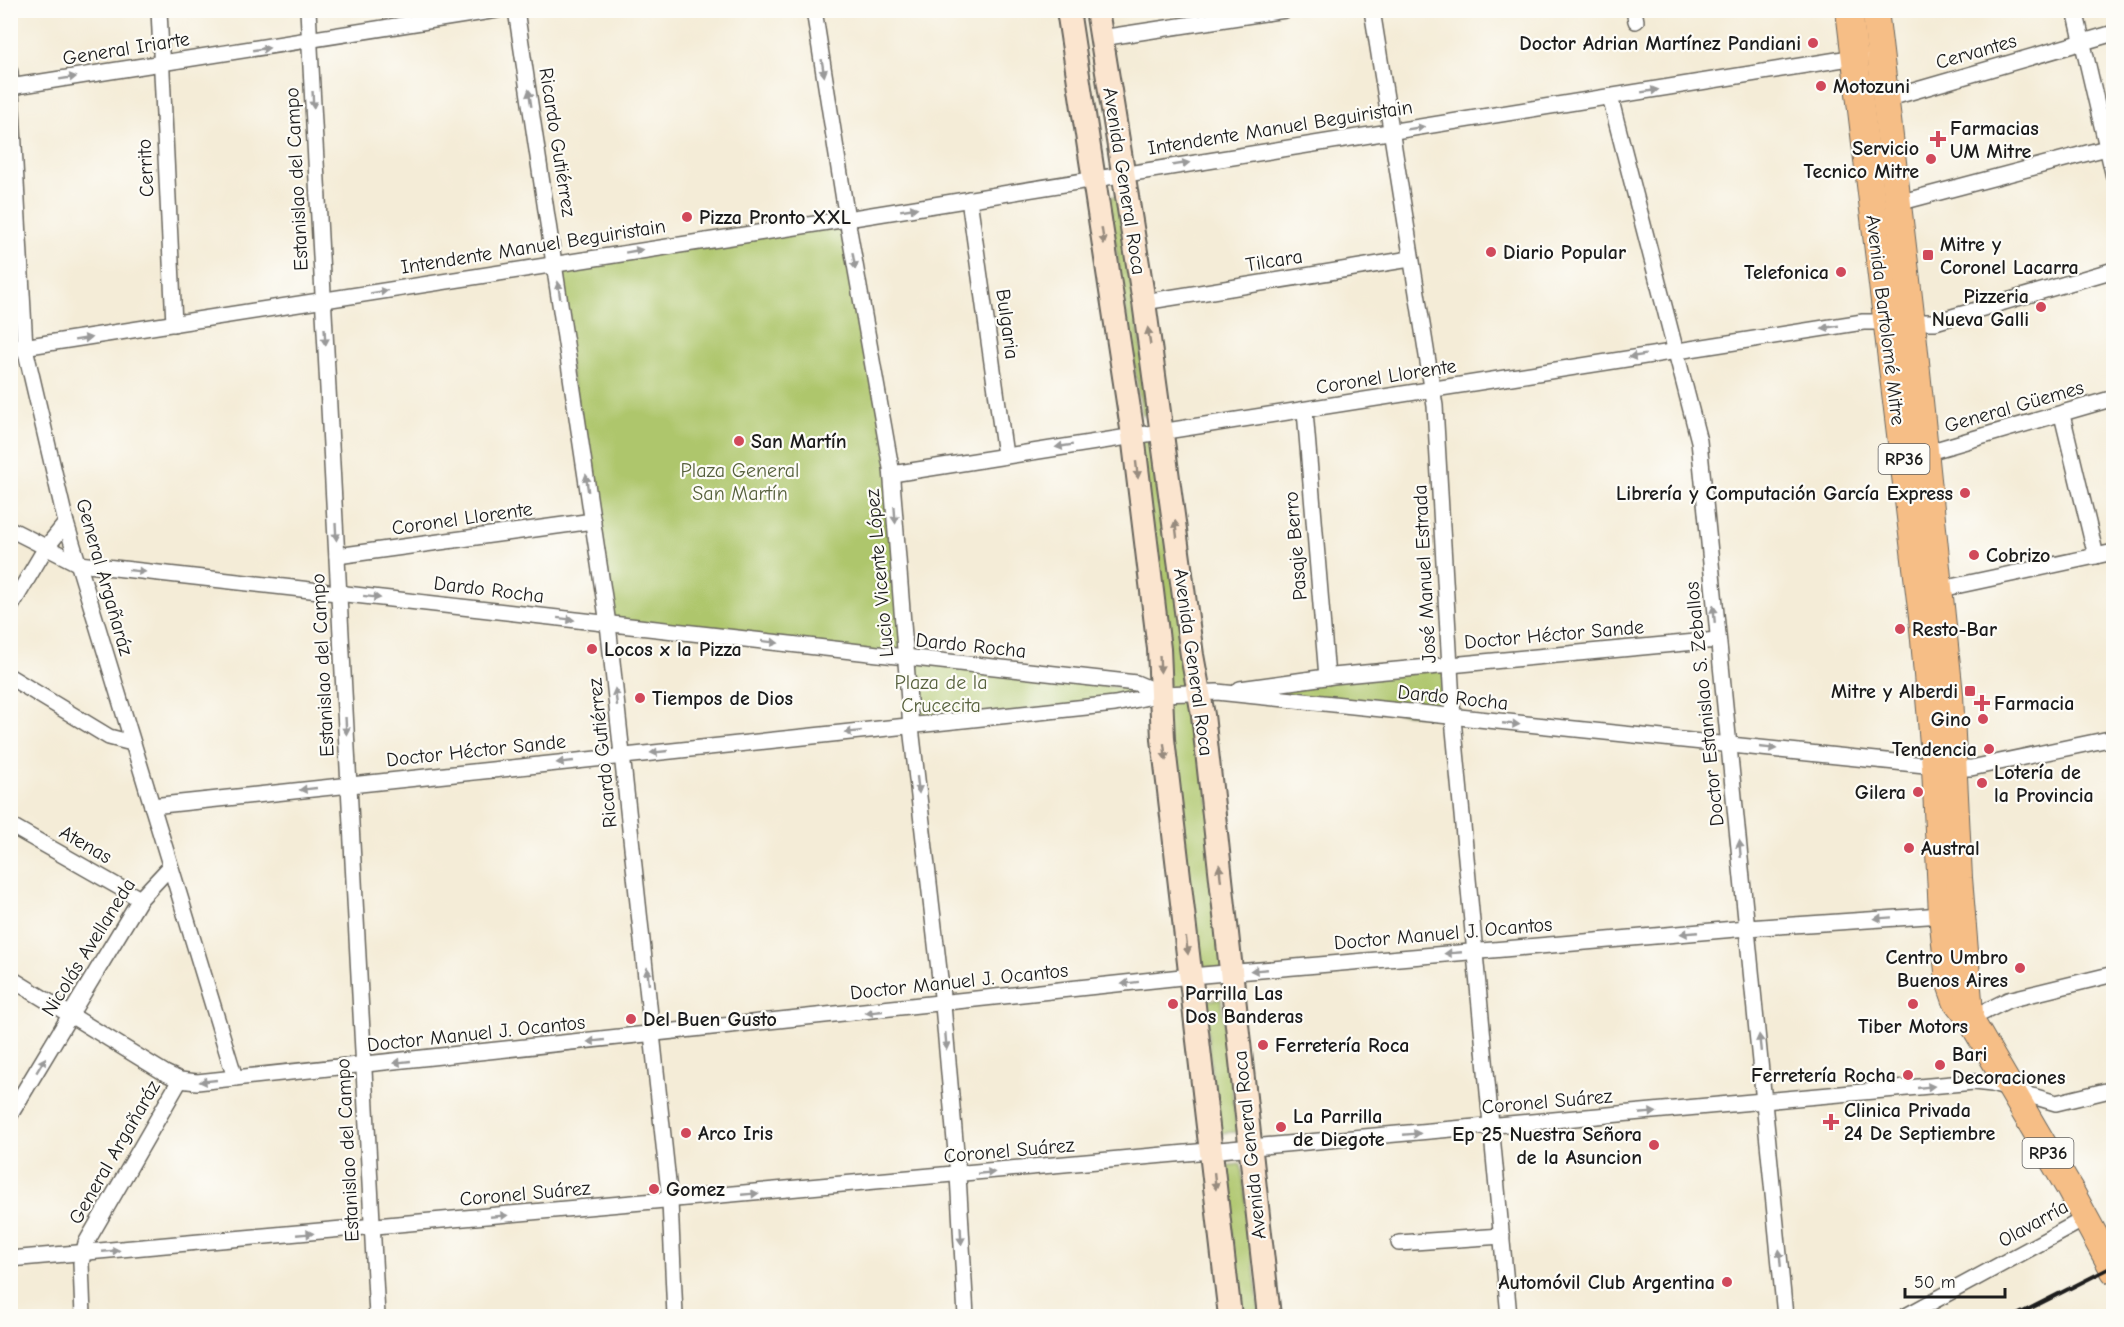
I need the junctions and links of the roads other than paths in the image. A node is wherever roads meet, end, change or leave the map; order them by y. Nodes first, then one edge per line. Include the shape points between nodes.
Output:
1 (159, 10) edge
2 (308, 10) edge
3 (497, 10) edge
4 (516, 10) edge
5 (814, 10) edge
6 (1068, 10) edge
7 (1097, 10) edge
8 (1285, 10) edge
9 (1372, 10) edge
10 (1849, 10) edge
11 (1875, 10) edge
12 (2075, 10) edge
13 (2114, 33) edge
14 (1101, 38) junction
15 (310, 42) junction
16 (2082, 42) junction
17 (1880, 53) junction
18 (1854, 57) junction
19 (161, 64) junction
20 (10, 72) edge
21 (11, 87) edge
22 (1610, 97) junction
23 (1886, 99) junction
24 (1392, 131) junction
25 (2111, 146) edge
26 (1124, 173) junction
27 (2114, 177) edge
28 (1094, 178) junction
29 (969, 199) junction
30 (1898, 203) junction
31 (847, 219) junction
32 (1410, 260) junction
33 (555, 264) junction
34 (2114, 270) edge
35 (322, 301) junction
36 (1144, 302) junction
37 (1900, 323) junction
38 (174, 324) junction
39 (18, 349) edge
40 (1676, 349) junction
41 (1432, 390) junction
42 (2114, 398) edge
43 (1305, 411) junction
44 (2062, 415) junction
45 (1163, 430) junction
46 (1133, 435) junction
47 (1925, 453) junction
48 (1005, 455) junction
49 (892, 474) junction
50 (593, 521) junction
51 (66, 523) junction
52 (10, 529) edge
53 (45, 549) junction
54 (2114, 552) edge
55 (337, 556) junction
56 (2096, 556) junction
57 (79, 564) junction
58 (1929, 592) junction
59 (339, 593) junction
60 (10, 608) edge
61 (608, 624) junction
62 (1717, 640) junction
63 (908, 659) junction
64 (1450, 665) junction
65 (10, 677) edge
66 (1327, 677) junction
67 (1115, 681) junction
68 (1207, 692) junction
69 (1162, 694) junction
70 (1115, 704) junction
71 (1453, 719) junction
72 (911, 727) junction
73 (2114, 738) edge
74 (132, 743) junction
75 (1730, 744) junction
76 (623, 755) junction
77 (1944, 768) junction
78 (350, 785) junction
79 (152, 806) junction
80 (10, 825) edge
81 (169, 868) junction
82 (140, 899) junction
83 (1942, 915) junction
84 (1747, 928) junction
85 (1476, 951) junction
86 (1230, 973) junction
87 (2114, 974) edge
88 (1191, 976) junction
89 (10, 978) edge
90 (943, 1005) junction
91 (71, 1014) junction
92 (1970, 1019) junction
93 (654, 1034) junction
94 (364, 1066) junction
95 (235, 1078) junction
96 (180, 1080) junction
97 (2010, 1089) junction
98 (2114, 1089) edge
99 (1766, 1102) junction
100 (10, 1115) edge
101 (1492, 1127) junction
102 (1249, 1148) junction
103 (1212, 1152) junction
104 (958, 1176) junction
105 (670, 1201) junction
106 (2086, 1218) junction
107 (372, 1228) junction
108 (1502, 1236) junction
109 (1400, 1243) dead end
110 (82, 1253) junction
111 (10, 1259) edge
112 (2114, 1271) edge
113 (83, 1317) edge
114 (377, 1317) edge
115 (675, 1317) edge
116 (966, 1317) edge
117 (1230, 1317) edge
118 (1269, 1317) edge
119 (1509, 1317) edge
120 (1785, 1317) edge
121 (1906, 1317) edge

1 - 19 street, Cerrito
2 - 15 street, Estanislao del Campo
3 - 15 street, General Iriarte
33 -> 4 street, Ricardo Gutiérrez
5 -> 31 street, Lucio Vicente López
6 - 28 main road, Avenida General Roca
7 - 14 main road, Avenida General Roca
8 - 14 street
9 - 24 street, José Manuel Estrada
10 - 18 main road, Avenida Bartolomé Mitre / RP36
11 - 17 main road, Avenida Bartolomé Mitre / RP36
12 - 16 street
13 - 16 street, Cervantes
14 - 26 main road, Avenida General Roca
19 -> 15 street, General Iriarte
15 -> 35 street, Estanislao del Campo
16 - 23 street, Cervantes
16 - 25 street
17 - 18 street, Intendente Manuel Beguiristain
17 - 23 main road, Avenida Bartolomé Mitre / RP36
22 -> 18 street, Intendente Manuel Beguiristain
18 - 37 main road, Avenida Bartolomé Mitre / RP36
21 -> 19 street, General Iriarte
19 - 38 street, Cerrito
20 - 21 street, General Argañaráz
21 - 39 street, General Argañaráz
24 -> 22 street, Intendente Manuel Beguiristain
22 - 40 street, Doctor Estanislao S. Zeballos
23 - 30 main road, Avenida Bartolomé Mitre / RP36
26 -> 24 street, Intendente Manuel Beguiristain
24 - 32 street, José Manuel Estrada
25 - 27 street
25 - 30 street
26 - 28 street, Intendente Manuel Beguiristain
26 - 36 main road, Avenida General Roca
28 - 29 street, Intendente Manuel Beguiristain
28 -> 46 main road, Avenida General Roca
31 -> 29 street, Intendente Manuel Beguiristain
29 - 48 street, Bulgaria
30 - 37 main road, Avenida Bartolomé Mitre / RP36
33 -> 31 street, Intendente Manuel Beguiristain
31 -> 49 street, Lucio Vicente López
32 - 36 street, Tilcara
32 - 41 street, José Manuel Estrada
35 -> 33 street, Intendente Manuel Beguiristain
50 -> 33 street, Ricardo Gutiérrez
34 - 37 street, Coronel Llorente via 1935,322
35 - 38 street, Intendente Manuel Beguiristain
35 -> 55 street, Estanislao del Campo
45 -> 36 main road, Avenida General Roca
37 -> 40 street, Coronel Llorente via 1863,322
37 - 47 main road, Avenida Bartolomé Mitre / RP36
37 - 58 main road, Avenida Bartolomé Mitre / RP36
39 -> 38 street, Intendente Manuel Beguiristain
39 - 51 street, General Argañaráz
40 -> 41 street, Coronel Llorente
62 -> 40 street, Doctor Estanislao S. Zeballos via 1699,441
41 - 43 street, Coronel Llorente
41 - 64 street, José Manuel Estrada
42 - 44 street, General Güemes
43 - 45 street, Coronel Llorente
43 - 66 street, Pasaje Berro
44 - 47 street, General Güemes
44 - 56 street
45 - 46 street, Coronel Llorente
68 -> 45 main road, Avenida General Roca
46 -> 48 street, Coronel Llorente
46 -> 69 main road, Avenida General Roca
47 - 58 main road, Avenida Bartolomé Mitre / RP36
48 - 49 street, Coronel Llorente
49 -> 63 street, Lucio Vicente López
50 - 55 street, Coronel Llorente
50 - 61 street, Ricardo Gutiérrez
51 - 53 street
51 - 57 street, General Argañaráz
52 - 53 street, Dardo Rocha
53 - 57 street, Dardo Rocha
53 - 60 street
54 - 56 street
55 - 59 street, Estanislao del Campo
56 - 58 street
57 -> 59 street, Dardo Rocha
57 - 74 street, General Argañaráz
58 - 77 main road, Avenida Bartolomé Mitre / RP36 via 1950,695
59 -> 61 street, Dardo Rocha
59 -> 78 street, Estanislao del Campo
61 -> 63 street, Dardo Rocha
76 -> 61 street, Ricardo Gutiérrez
62 - 64 street, Doctor Héctor Sande
62 - 75 street, Doctor Estanislao S. Zeballos
63 - 67 street, Dardo Rocha
63 - 72 street, Lucio Vicente López
64 - 66 street, Doctor Héctor Sande
64 - 71 street, José Manuel Estrada
65 - 74 street via 110,738
66 - 68 street, Doctor Héctor Sande
67 - 69 street, Dardo Rocha via 1136,683
67 - 70 street via 1122,695
68 - 69 street, Dardo Rocha
68 - 71 street, Dardo Rocha
86 -> 68 main road, Avenida General Roca via 1203,715
69 - 70 street, Doctor Héctor Sande
69 -> 88 main road, Avenida General Roca via 1163,739
70 - 72 street, Doctor Héctor Sande
71 -> 75 street, Dardo Rocha
71 - 85 street, José Manuel Estrada
72 -> 76 street, Doctor Héctor Sande
72 -> 90 street, Lucio Vicente López
73 - 77 street, Dardo Rocha via 1971,768
74 - 79 street, General Argañaráz
75 -> 77 street, Dardo Rocha
84 -> 75 street, Doctor Estanislao S. Zeballos
76 -> 78 street, Doctor Héctor Sande
93 -> 76 street, Ricardo Gutiérrez
77 - 83 main road, Avenida Bartolomé Mitre / RP36
77 - 92 main road, Avenida Bartolomé Mitre / RP36
78 -> 79 street, Doctor Héctor Sande
78 - 94 street, Estanislao del Campo
79 - 81 street, General Argañaráz
80 - 82 street, Atenas
81 - 82 street, Nicolás Avellaneda
81 - 95 street, General Argañaráz
82 - 91 street, Nicolás Avellaneda
83 -> 84 street, Doctor Manuel J. Ocantos
83 - 92 main road, Avenida Bartolomé Mitre / RP36 via 1949,981 1956,1001
84 -> 85 street, Doctor Manuel J. Ocantos
99 -> 84 street, Doctor Estanislao S. Zeballos
85 -> 86 street, Doctor Manuel J. Ocantos
85 - 101 street, José Manuel Estrada
86 - 88 street, Doctor Manuel J. Ocantos
86 - 102 main road, Avenida General Roca
87 - 92 street via 2008,1000
88 -> 90 street, Doctor Manuel J. Ocantos
88 - 103 main road, Avenida General Roca
89 - 91 street, Doctor Manuel J. Ocantos
90 -> 93 street, Doctor Manuel J. Ocantos
90 -> 104 street, Lucio Vicente López
91 - 96 street, Doctor Manuel J. Ocantos
100 -> 91 street, Nicolás Avellaneda
92 - 97 main road, Avenida Bartolomé Mitre / RP36
93 -> 94 street, Doctor Manuel J. Ocantos
93 - 105 street, Ricardo Gutiérrez
94 - 95 street, Doctor Manuel J. Ocantos
94 - 107 street, Estanislao del Campo
95 -> 96 street, Doctor Manuel J. Ocantos
96 - 110 street, General Argañaráz
97 - 98 street, Coronel Suárez via 2056,1103
99 -> 97 street, Coronel Suárez via 1974,1082
97 - 106 main road, Avenida Bartolomé Mitre / RP36
101 -> 99 street, Coronel Suárez
120 -> 99 street, Doctor Estanislao S. Zeballos
102 -> 101 street, Coronel Suárez
101 - 108 street, José Manuel Estrada
102 - 103 street, Coronel Suárez
102 - 118 main road, Avenida General Roca
104 -> 103 street, Coronel Suárez
103 -> 117 main road, Avenida General Roca
105 -> 104 street, Coronel Suárez
104 -> 116 street, Lucio Vicente López
107 -> 105 street, Coronel Suárez
105 - 115 street, Ricardo Gutiérrez
106 - 112 main road, Avenida Bartolomé Mitre / RP36
106 - 121 street, Olavarría
110 -> 107 street, Coronel Suárez
107 - 114 street, Estanislao del Campo
108 - 109 street
108 - 119 street, José Manuel Estrada
110 - 111 street, Coronel Suárez
110 - 113 street, General Argañaráz

